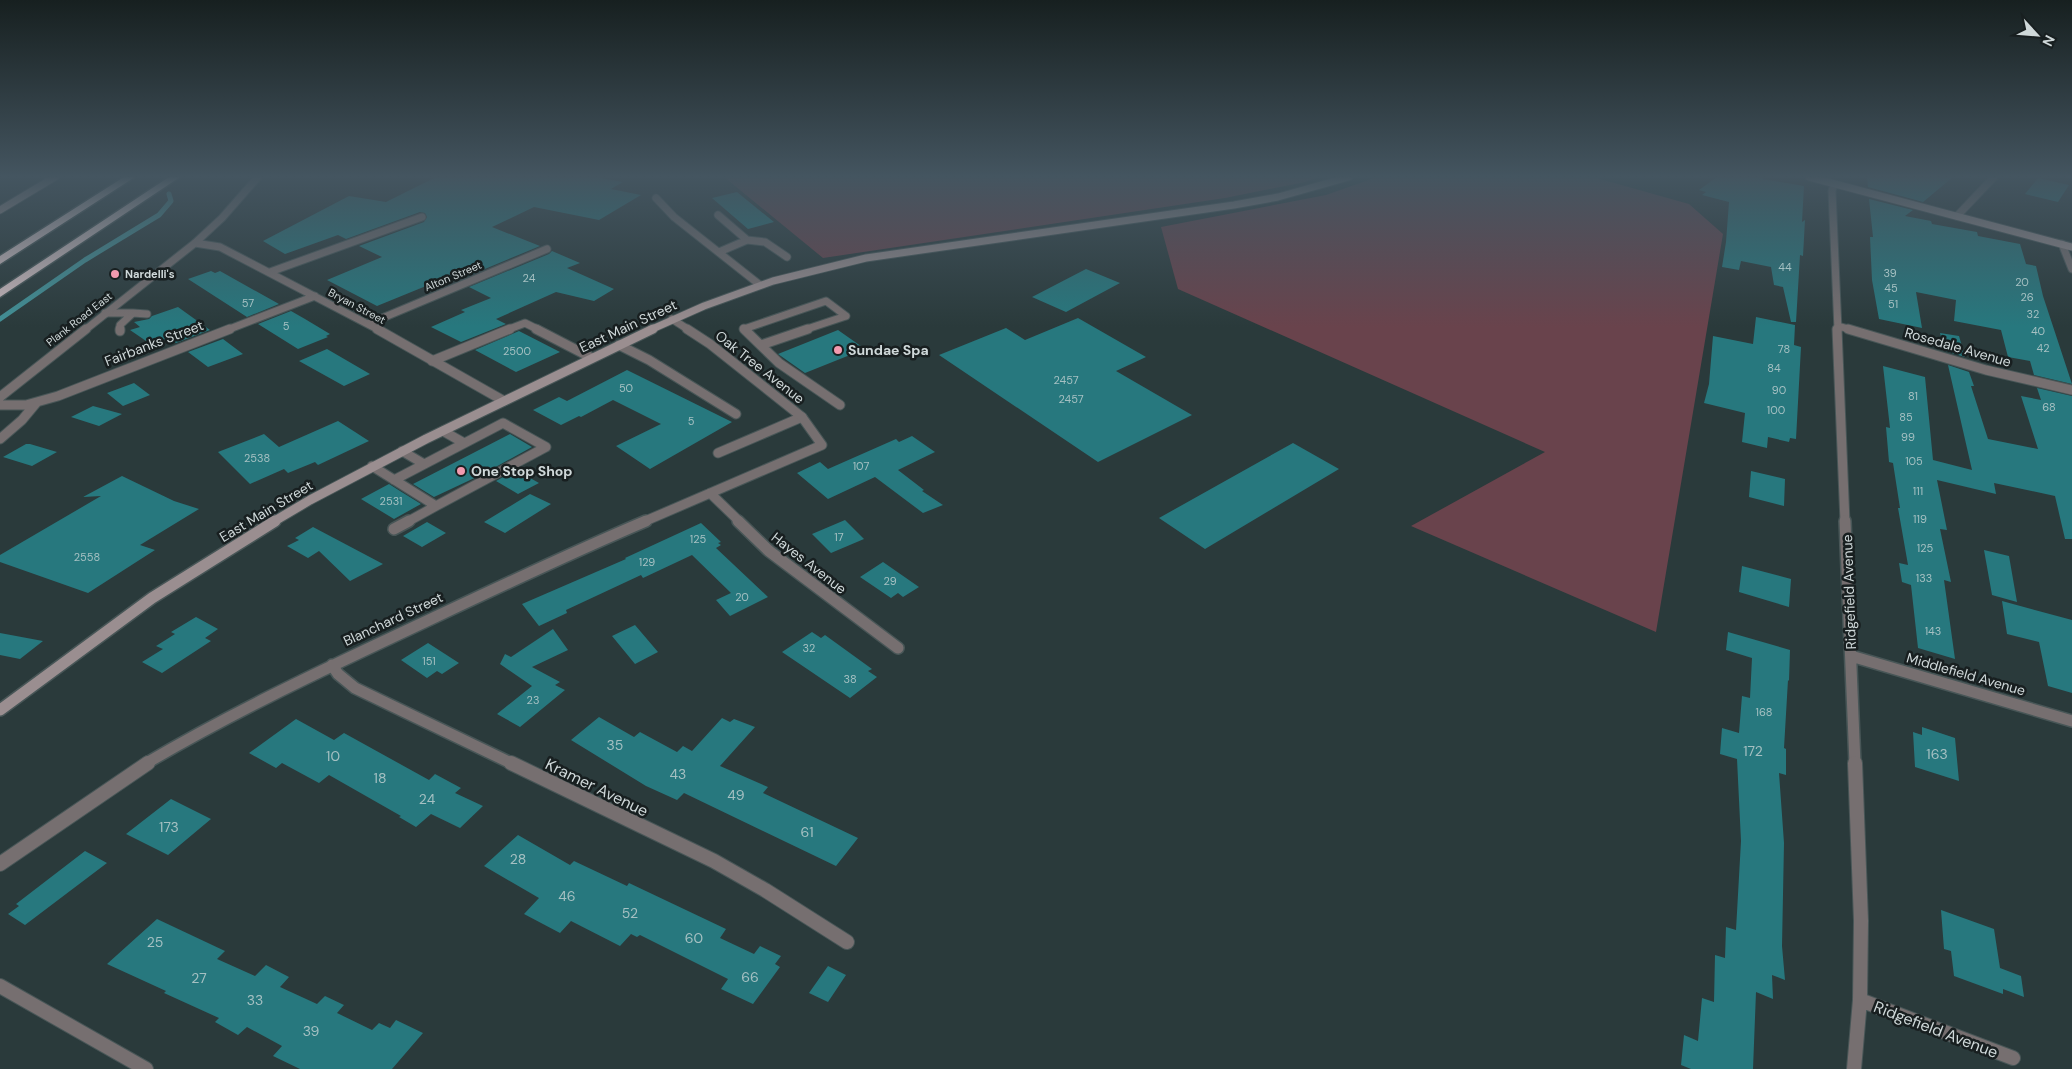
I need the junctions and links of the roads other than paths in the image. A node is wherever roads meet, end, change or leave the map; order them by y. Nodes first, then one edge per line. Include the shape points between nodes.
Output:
1 (53, 227) edge
2 (102, 227) edge
3 (212, 227) edge
4 (397, 227) edge
5 (686, 227) edge
6 (732, 227) edge
7 (1087, 227) edge
8 (1834, 227) edge
9 (1998, 227) edge
10 (747, 240) junction
11 (195, 243) junction
12 (2062, 244) junction
13 (2072, 247) edge
14 (547, 249) dead end
15 (718, 252) junction
16 (787, 257) dead end
17 (0, 260) edge
18 (2072, 269) edge
19 (270, 272) junction
20 (760, 285) junction
21 (0, 294) edge
22 (315, 296) junction
23 (104, 313) junction
24 (133, 313) junction
25 (147, 314) dead end
26 (672, 319) junction
27 (368, 324) junction
28 (1838, 326) junction
29 (120, 331) dead end
30 (619, 345) junction
31 (761, 345) junction
32 (592, 358) junction
33 (432, 360) junction
34 (2072, 390) edge
35 (0, 397) edge
36 (504, 401) junction
37 (37, 402) junction
38 (0, 405) edge
39 (840, 405) dead end
40 (736, 414) dead end
41 (802, 417) junction
42 (443, 431) junction
43 (0, 439) edge
44 (464, 443) junction
45 (822, 445) joint
46 (402, 451) junction
47 (718, 453) dead end
48 (424, 464) junction
49 (372, 466) junction
50 (394, 480) junction
51 (710, 492) junction
52 (436, 506) junction
53 (394, 528) dead end
54 (898, 648) dead end
55 (1851, 656) junction
56 (332, 665) junction
57 (0, 710) edge
58 (2072, 721) edge
59 (0, 864) edge
60 (847, 942) dead end
61 (0, 986) edge
62 (1860, 1000) junction
63 (2013, 1058) dead end
64 (146, 1069) edge
65 (1854, 1069) edge

1 - 17 highway
2 - 21 highway
3 - 11 street, Plank Road East
4 - 19 street
5 - 15 street
6 - 10 street
7 - 20 main road, East Main Street via 874,257
8 - 28 street, Ridgefield Avenue
9 - 12 main road
10 - 15 street
10 - 16 street via 765,242
11 - 19 street, Bryan Street via 220,247
11 - 23 street, Plank Road East
12 - 13 main road
12 - 18 street
14 - 27 street, Alton Street
15 - 20 street
19 - 22 street, Bryan Street
20 - 26 main road, East Main Street
22 - 27 street, Bryan Street
22 - 37 street, Fairbanks Street
23 - 24 street
23 - 35 street, Plank Road East
24 - 25 street
24 - 29 street via 120,325
26 - 30 main road, East Main Street
26 - 41 street, Oak Tree Avenue via 710,344
27 - 33 street, Bryan Street
28 - 34 street, Rosedale Avenue via 1986,370
28 - 55 street, Ridgefield Avenue
30 - 32 main road, East Main Street
30 - 40 street
31 - 31 street via 769,342 846,316 826,301 744,329
31 - 39 street via 779,363
32 - 33 street via 525,323
32 - 36 main road, East Main Street
33 - 36 street, Bryan Street
36 - 42 main road, East Main Street
37 - 38 street, Fairbanks Street
37 - 43 street
41 - 45 street, Oak Tree Avenue
41 - 47 street
42 - 44 street
42 - 46 main road, East Main Street
44 - 48 street
44 - 52 street via 503,423 546,447
45 - 51 street, Blanchard Street
46 - 48 street
46 - 49 main road, East Main Street
48 - 50 street
49 - 50 street
49 - 57 main road, East Main Street via 268,524 198,568 101,634
50 - 52 street
51 - 54 street, Hayes Avenue via 769,551
51 - 56 street, Blanchard Street
52 - 53 street
55 - 58 street, Middlefield Avenue
55 - 62 street, Ridgefield Avenue via 1861,921
56 - 59 street, Blanchard Street via 230,715 161,754
56 - 60 street, Kramer Avenue via 355,688 722,866
61 - 64 street
62 - 63 street, Ridgefield Avenue
62 - 65 street, Ridgefield Avenue

